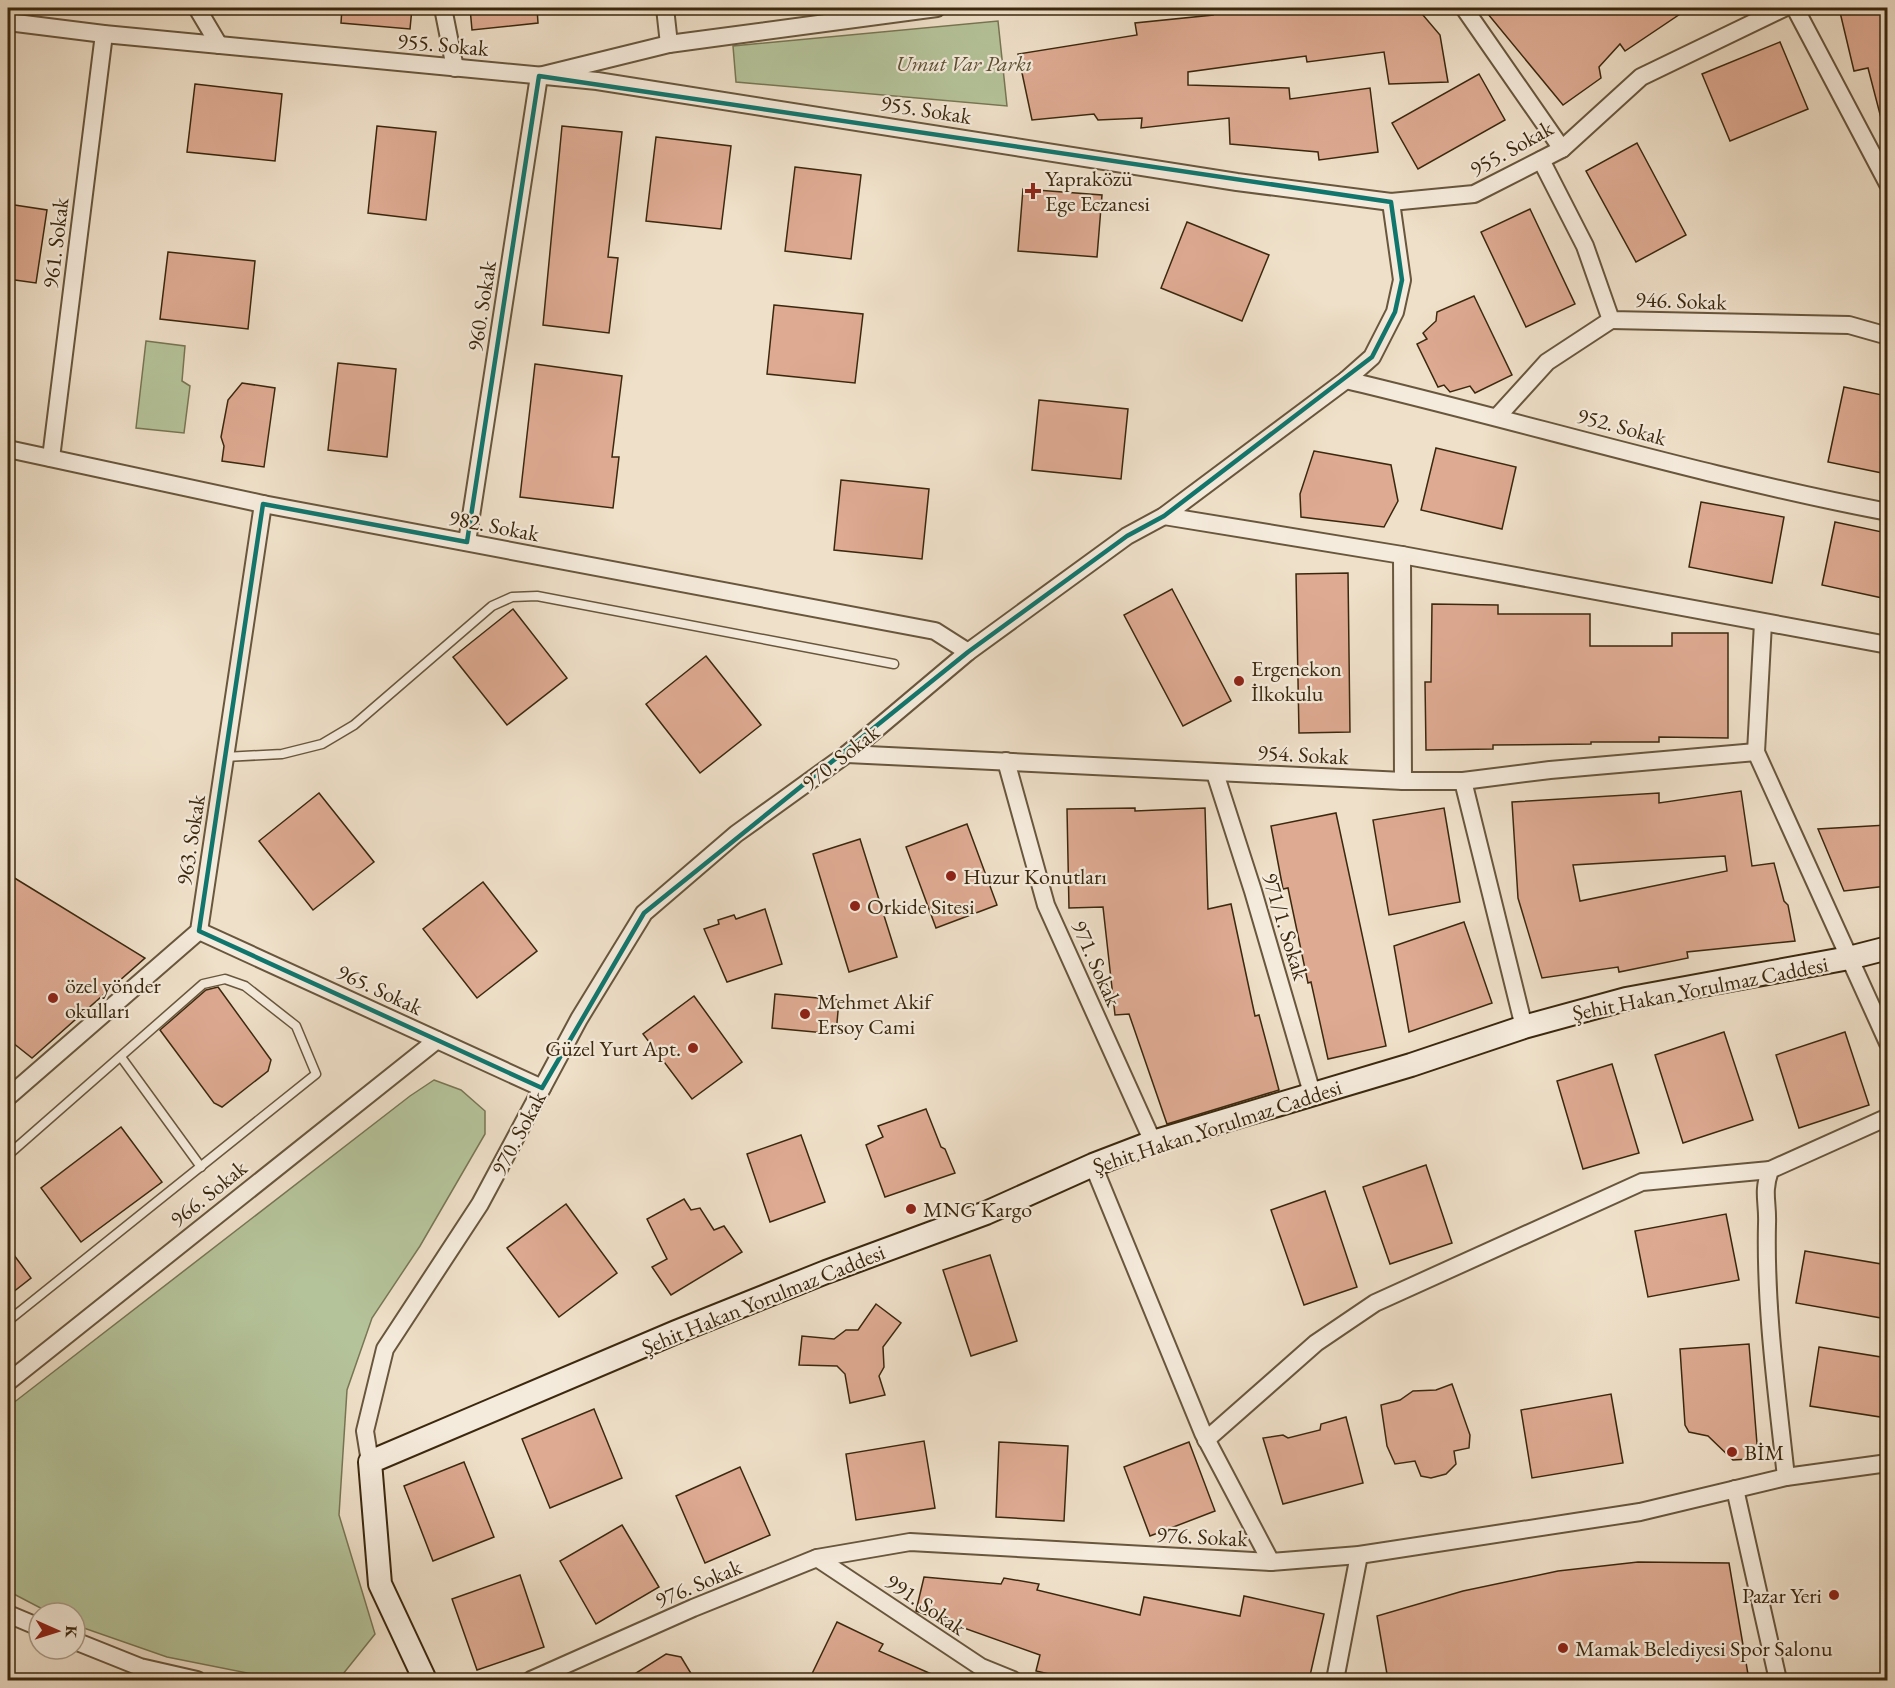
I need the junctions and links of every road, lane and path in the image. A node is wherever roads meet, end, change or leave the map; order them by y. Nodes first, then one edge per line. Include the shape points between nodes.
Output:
1 (197, 8) edge
2 (443, 8) edge
3 (664, 8) edge
4 (938, 8) edge
5 (1464, 8) edge
6 (1784, 8) edge
7 (1795, 8) edge
8 (8, 22) edge
9 (104, 34) junction
10 (669, 44) junction
11 (219, 45) junction
12 (454, 68) junction
13 (539, 76) junction
14 (1562, 149) junction
15 (1540, 160) junction
16 (1887, 183) edge
17 (1391, 202) junction
18 (1611, 320) junction
19 (1887, 336) edge
20 (1346, 380) junction
21 (1498, 416) junction
22 (8, 449) edge
23 (51, 458) junction
24 (263, 504) junction
25 (1887, 512) edge
26 (1164, 516) junction
27 (467, 542) junction
28 (1402, 555) junction
29 (1763, 623) junction
30 (1887, 645) edge
31 (968, 652) junction
32 (894, 664) dead end
33 (1756, 752) junction
34 (847, 754) junction
35 (225, 757) junction
36 (1006, 761) junction
37 (1215, 772) junction
38 (1403, 781) junction
39 (1463, 782) junction
40 (199, 931) junction
41 (1887, 948) edge
42 (1849, 958) junction
43 (1524, 1027) junction
44 (437, 1040) junction
45 (1887, 1043) edge
46 (122, 1057) junction
47 (542, 1088) junction
48 (1312, 1093) junction
49 (8, 1097) edge
50 (1887, 1117) edge
51 (1154, 1142) junction
52 (8, 1155) edge
53 (1093, 1165) junction
54 (201, 1167) junction
55 (1770, 1170) junction
56 (8, 1321) edge
57 (8, 1382) edge
58 (1206, 1440) junction
59 (370, 1462) junction
60 (1887, 1463) edge
61 (1786, 1477) junction
62 (1735, 1489) junction
63 (1359, 1555) junction
64 (817, 1558) junction
65 (1271, 1562) junction
66 (8, 1614) edge
67 (27, 1622) edge
68 (87, 1646) edge
69 (564, 1674) edge
70 (978, 1674) edge
71 (197, 1680) edge
72 (425, 1680) edge
73 (531, 1680) edge
74 (1013, 1680) edge
75 (1335, 1680) edge
76 (1778, 1680) edge

1 - 11 street
2 - 12 street
3 - 10 street
4 - 10 street
5 - 14 street
6 - 14 street, 955. Sokak via 1641,77
7 - 16 street
8 - 9 street, 955. Sokak
9 - 11 street, 955. Sokak
9 - 23 street, 961. Sokak
10 - 13 street
11 - 12 street, 955. Sokak
12 - 13 street, 955. Sokak
13 - 17 street, 955. Sokak via 597,81 1237,182
13 - 27 street, 960. Sokak
14 - 15 street, 955. Sokak
15 - 17 street, 955. Sokak via 1474,194
15 - 18 street, 946. Sokak via 1585,246
17 - 20 street, 970. Sokak via 1402,280 1395,312 1372,357
18 - 19 street, 946. Sokak via 1849,325
18 - 21 street via 1547,362
20 - 21 street, 952. Sokak
20 - 26 street, 970. Sokak
21 - 25 street, 952. Sokak via 1793,494
22 - 23 street, 982. Sokak
23 - 24 street, 982. Sokak
24 - 27 street, 982. Sokak
24 - 35 street, 963. Sokak
26 - 28 street
26 - 31 street, 970. Sokak via 1127,536
27 - 31 street, 982. Sokak via 935,631
28 - 29 street
28 - 38 street
29 - 30 street
29 - 33 street
31 - 34 street, 970. Sokak
32 - 35 lane via 537,596 512,597 492,606 354,725 322,744 271,755
33 - 39 street, 954. Sokak via 1550,770
33 - 42 street
34 - 36 street, 954. Sokak
34 - 47 street, 970. Sokak via 736,834 644,913
35 - 40 street, 963. Sokak
36 - 37 street, 954. Sokak
36 - 51 street, 971. Sokak via 1046,905
37 - 38 street, 954. Sokak
37 - 48 street, 971/1. Sokak
38 - 39 street, 954. Sokak
39 - 43 street
40 - 44 street, 965. Sokak
40 - 49 street
41 - 42 street, Şehit Hakan Yorulmaz Caddesi
42 - 43 street, Şehit Hakan Yorulmaz Caddesi via 1626,999
42 - 45 street
43 - 48 street, Şehit Hakan Yorulmaz Caddesi
44 - 47 street, 965. Sokak
44 - 57 street, 966. Sokak
46 - 52 lane
46 - 54 lane
46 - 54 lane via 203,984 215,980 245,986 296,1026 316,1074
47 - 59 street, 970. Sokak via 480,1204 385,1350 365,1431
48 - 51 street, Şehit Hakan Yorulmaz Caddesi
50 - 55 street
51 - 53 street, Şehit Hakan Yorulmaz Caddesi
53 - 58 street
53 - 59 street, Şehit Hakan Yorulmaz Caddesi via 986,1213 676,1332
54 - 56 lane
55 - 58 street via 1642,1182 1375,1303 1316,1343
55 - 61 street via 1764,1190 1768,1220 1767,1291
58 - 65 street
59 - 72 street, 970. Sokak via 380,1584
60 - 61 street, 976. Sokak
61 - 62 street, 976. Sokak
62 - 63 street, 976. Sokak via 1640,1512
62 - 76 street
63 - 65 street, 976. Sokak
63 - 75 street
64 - 65 street, 976. Sokak via 910,1542
64 - 69 street, 976. Sokak via 693,1608
64 - 70 street, 991. Sokak
66 - 67 street
68 - 71 street via 140,1667
69 - 73 street, 976. Sokak
70 - 74 street, 991. Sokak

